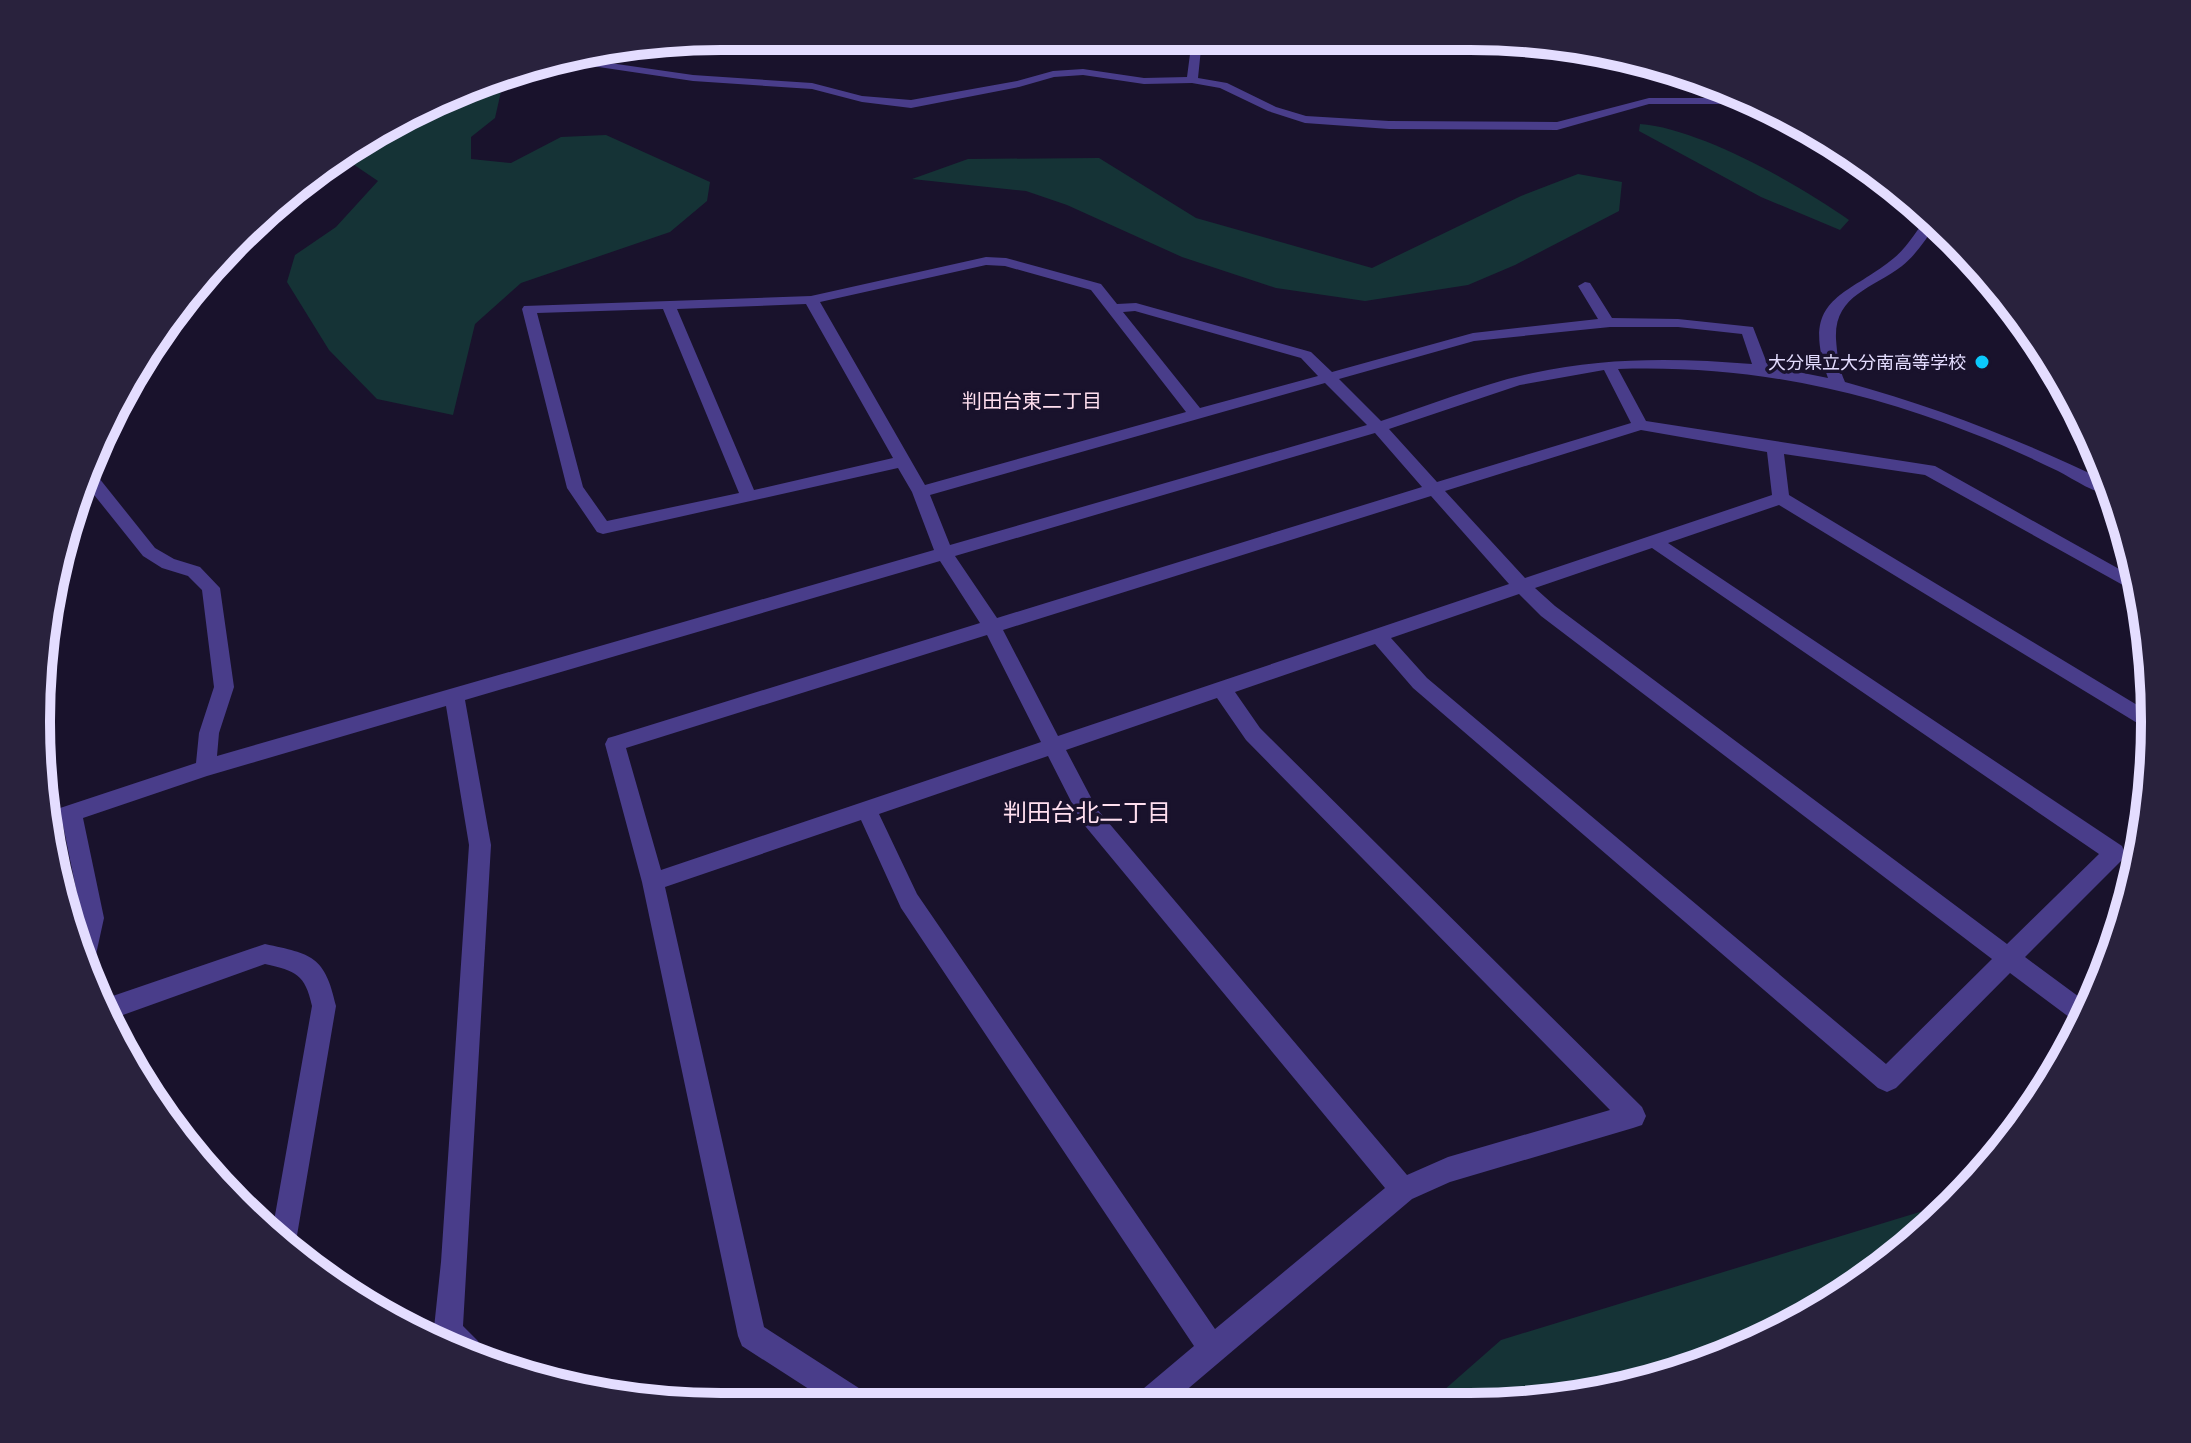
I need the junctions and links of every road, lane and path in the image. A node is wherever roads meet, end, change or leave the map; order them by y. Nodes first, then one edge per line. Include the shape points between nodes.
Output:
1 (1196, 50) edge
2 (589, 63) edge
3 (1192, 80) junction
4 (1728, 102) edge
5 (1925, 230) edge
6 (1585, 286) dead end
7 (811, 300) junction
8 (669, 306) junction
9 (1115, 308) junction
10 (1606, 320) junction
11 (1609, 366) junction
12 (1761, 369) junction
13 (1327, 379) junction
14 (1840, 386) junction
15 (1195, 413) junction
16 (1640, 425) junction
17 (1378, 427) junction
18 (1775, 448) junction
19 (901, 461) junction
20 (2097, 483) edge
21 (94, 484) edge
22 (1431, 488) junction
23 (920, 492) junction
24 (748, 495) junction
25 (1781, 498) junction
26 (1653, 541) junction
27 (945, 555) junction
28 (2126, 581) edge
29 (1520, 585) junction
30 (992, 626) junction
31 (1377, 634) junction
32 (1222, 689) junction
33 (454, 696) junction
34 (2141, 717) edge
35 (1053, 744) junction
36 (206, 768) junction
37 (867, 811) junction
38 (62, 816) edge
39 (653, 882) junction
40 (88, 943) edge
41 (2008, 959) junction
42 (114, 1007) edge
43 (2076, 1009) edge
44 (1403, 1190) junction
45 (286, 1231) edge
46 (452, 1336) edge
47 (1213, 1350) junction
48 (841, 1393) edge
49 (1160, 1393) edge

1 - 3 street
2 - 3 street via 693,78 812,86 911,104 1053,74
3 - 4 street via 1223,85 1305,119 1374,125 1545,127 1649,101
5 - 14 street via 1898,262 1842,295 1830,315 1828,335
6 - 10 street
7 - 8 street
7 - 9 street via 986,261 1096,287
7 - 19 street
8 - 24 street
8 - 24 street via 529,309 575,488 603,528
9 - 13 street via 1136,307 1306,355
9 - 15 street
10 - 12 street via 1748,330
10 - 13 street via 1473,337
11 - 12 street
11 - 16 street
11 - 17 street via 1534,377
12 - 14 street
13 - 15 street
13 - 17 street
14 - 20 street via 1928,409
15 - 23 street
16 - 18 street
16 - 22 street
17 - 22 street
17 - 27 street
18 - 25 street
18 - 28 street via 1929,470
19 - 23 street
19 - 24 street
21 - 36 street via 149,552 194,571 211,588 224,687 209,733
22 - 29 street
22 - 30 street
23 - 27 street
25 - 26 street
25 - 34 street
26 - 29 street
26 - 41 street via 2114,853
27 - 30 street
27 - 33 street
29 - 31 street
29 - 41 street
30 - 35 street
30 - 39 street via 615,744
31 - 32 street
31 - 41 street via 1420,683 1887,1080
32 - 35 street
32 - 44 street via 1253,734 1633,1116 1448,1170
33 - 36 street
33 - 46 street via 480,845
35 - 37 street
35 - 44 street via 1089,815
36 - 38 street
37 - 39 street
37 - 47 street via 909,901
38 - 40 street via 76,846 93,918
39 - 48 street via 752,1336
41 - 43 street
42 - 45 street via 265,954 298,961 318,979 324,1006
44 - 47 street
47 - 49 street

